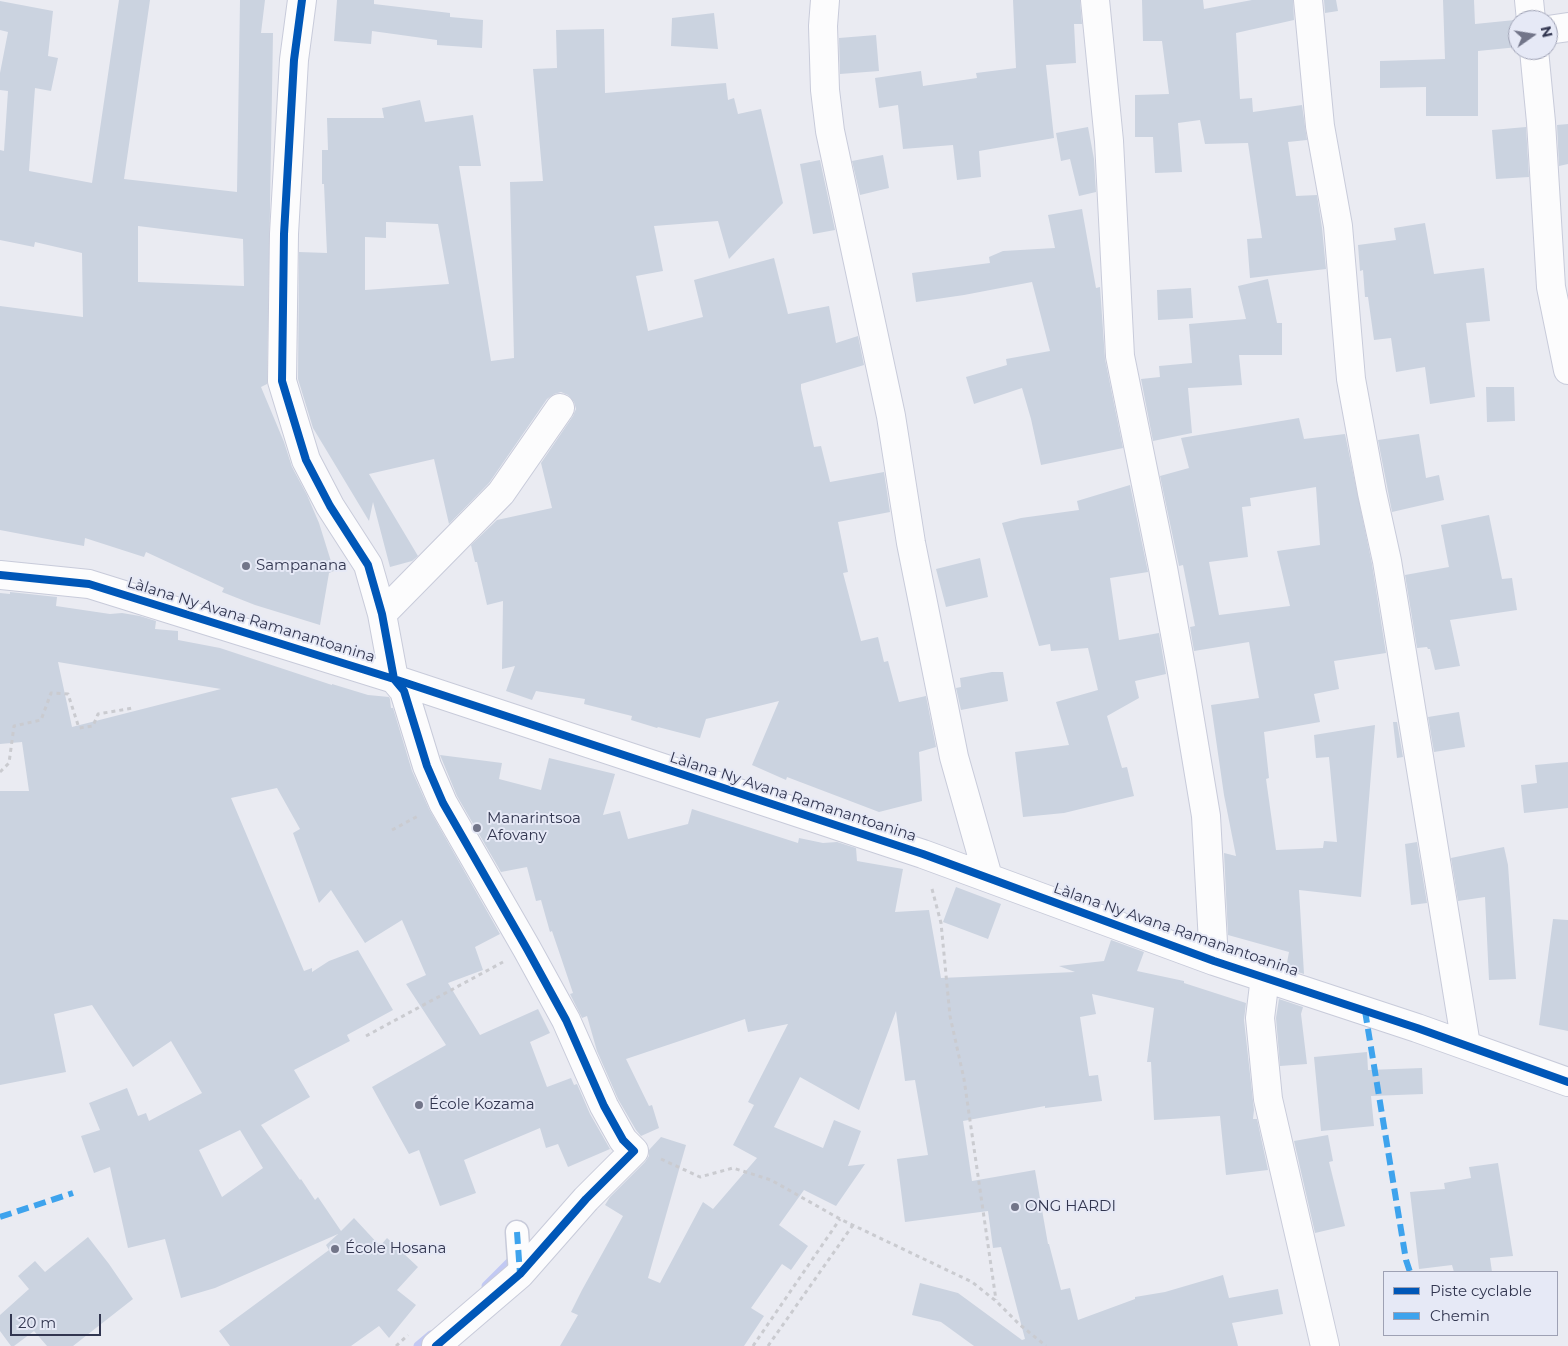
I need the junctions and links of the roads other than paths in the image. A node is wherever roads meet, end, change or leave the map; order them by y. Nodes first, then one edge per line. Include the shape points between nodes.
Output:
1 (302, 0) edge
2 (825, 0) edge
3 (1095, 0) edge
4 (1308, 0) edge
5 (1535, 60) edge
6 (1568, 370) edge
7 (560, 408) dead end
8 (0, 574) edge
9 (382, 614) junction
10 (394, 679) junction
11 (988, 877) junction
12 (1214, 961) junction
13 (1265, 977) junction
14 (1466, 1045) junction
15 (1568, 1082) edge
16 (517, 1232) dead end
17 (520, 1274) junction
18 (436, 1346) edge
19 (1325, 1346) edge

1 - 9 street via 294,60 284,234 282,381 306,460 330,506 368,565
2 - 11 street via 822,26 830,131 891,416 911,543 952,748
3 - 12 street via 1109,141 1120,356 1163,568 1206,816
4 - 14 street via 1320,126 1338,226 1352,380 1387,561
5 - 6 street via 1551,287
7 - 9 street via 501,493
8 - 10 street, Làlana Ny Avana Ramanantoanina via 89,584
9 - 10 street
10 - 11 street, Làlana Ny Avana Ramanantoanina
10 - 17 street via 404,691 427,766 443,803 566,1020 604,1106 623,1140 634,1151 586,1199
11 - 12 street, Làlana Ny Avana Ramanantoanina
12 - 13 street, Làlana Ny Avana Ramanantoanina
13 - 14 street, Làlana Ny Avana Ramanantoanina
13 - 19 street via 1260,1018 1268,1099
14 - 15 street, Làlana Ny Avana Ramanantoanina
16 - 17 street
17 - 18 street

